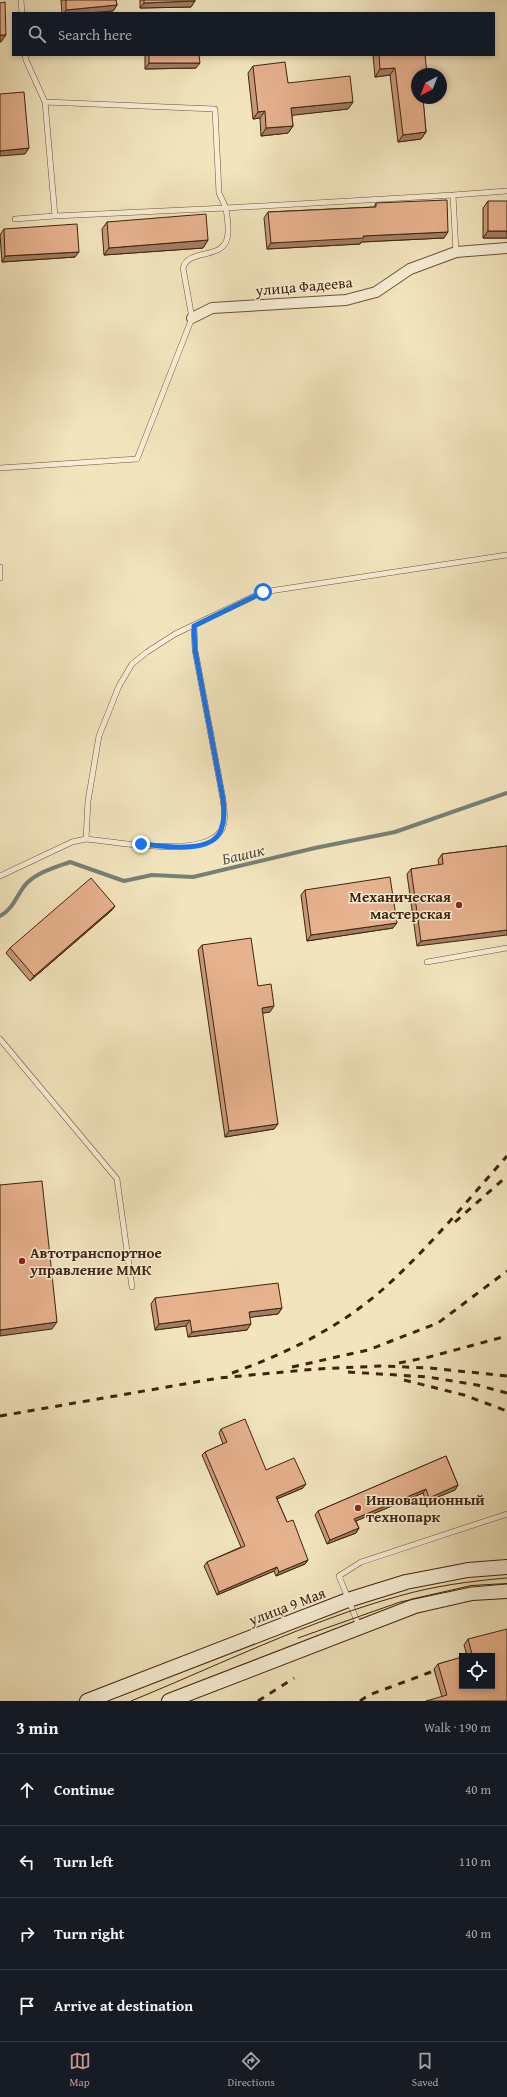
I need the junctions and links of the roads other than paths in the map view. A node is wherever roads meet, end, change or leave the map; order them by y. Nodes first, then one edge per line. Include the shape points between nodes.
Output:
1 (21, 0) edge
2 (22, 12) edge
3 (25, 56) edge
4 (45, 102) junction
5 (507, 191) edge
6 (453, 195) junction
7 (226, 208) junction
8 (55, 216) junction
9 (15, 219) dead end
10 (507, 248) edge
11 (456, 252) junction
12 (192, 318) junction
13 (0, 468) edge
14 (507, 555) edge
15 (0, 567) edge
16 (0, 578) edge
17 (194, 626) junction
18 (86, 839) junction
19 (0, 876) edge
20 (507, 948) edge
21 (427, 962) dead end
22 (0, 1039) edge
23 (132, 1286) dead end
24 (507, 1514) edge
25 (507, 1567) edge
26 (507, 1591) edge
27 (348, 1600) junction
28 (359, 1626) junction
29 (87, 1701) edge
30 (169, 1701) edge

1 - 2 lane
3 - 4 lane
4 - 7 lane via 215,109 219,193
4 - 8 lane
5 - 6 lane
6 - 7 lane
6 - 11 lane
7 - 8 lane
7 - 12 lane via 227,239 224,245 218,250 185,261 183,268
8 - 9 lane
10 - 11 street, улица Фадеева
11 - 12 street, улица Фадеева via 410,269 376,292 346,300 212,308
12 - 13 lane via 137,459
14 - 17 lane via 263,592
15 - 16 lane
17 - 18 lane via 175,634 147,652 132,664 119,686 99,736 88,801
17 - 18 lane via 195,650 223,799 224,820 221,832 209,842 176,848
18 - 19 lane via 72,842
20 - 21 lane
22 - 23 lane via 117,1179
24 - 27 lane via 361,1562 339,1576
25 - 27 main road, улица 9 Мая via 468,1570 406,1582
26 - 28 main road via 472,1593 415,1606
27 - 28 lane
27 - 29 main road, улица 9 Мая
28 - 30 main road

